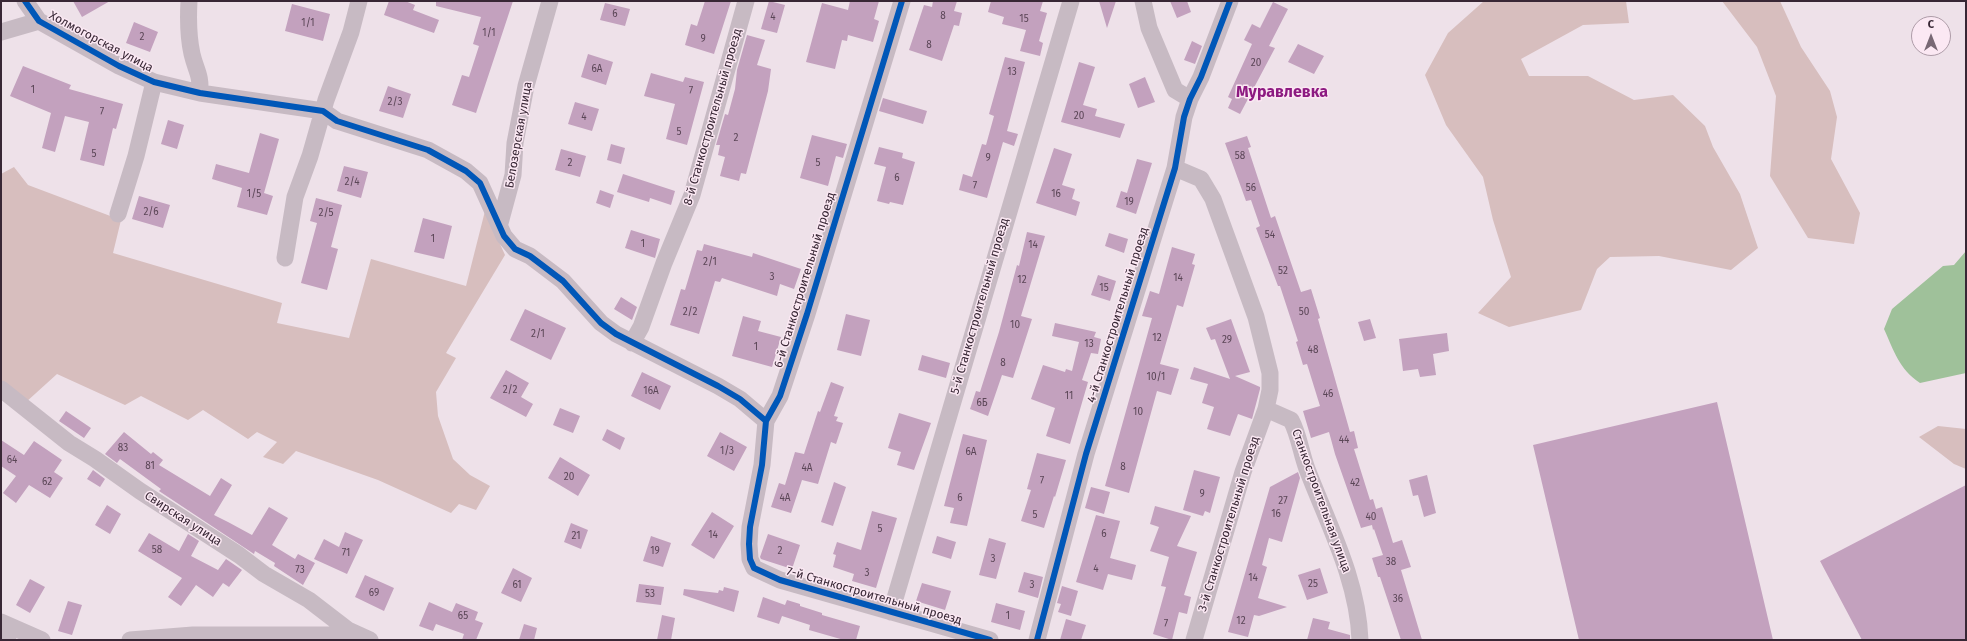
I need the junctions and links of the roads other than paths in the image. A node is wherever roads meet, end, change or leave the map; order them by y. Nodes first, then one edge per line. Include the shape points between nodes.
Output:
1 (24, 1) edge
2 (189, 1) edge
3 (359, 1) edge
4 (550, 1) edge
5 (746, 1) edge
6 (902, 1) edge
7 (1071, 1) edge
8 (1143, 1) edge
9 (1230, 1) edge
10 (39, 21) junction
11 (1, 32) edge
12 (154, 82) junction
13 (200, 93) junction
14 (1190, 99) junction
15 (323, 111) junction
16 (1175, 168) junction
17 (118, 214) dead end
18 (500, 223) junction
19 (285, 258) dead end
20 (632, 343) junction
21 (1, 390) edge
22 (1266, 409) junction
23 (766, 421) junction
24 (754, 568) joint
25 (891, 612) junction
26 (1, 622) edge
27 (348, 630) junction
28 (1, 634) edge
29 (8, 640) edge
30 (42, 640) edge
31 (130, 640) edge
32 (370, 640) edge
33 (990, 640) edge
34 (1037, 640) edge
35 (1194, 640) edge
36 (1360, 640) edge

1 - 10 street, Холмогорская улица
2 - 13 street via 188,28 192,55 201,78
3 - 15 street via 351,32
4 - 18 street, Белозерская улица via 526,86 515,143 513,175
5 - 20 street, 8-й Станкостроительный проезд via 692,195 641,327
6 - 23 street, 6-й Станкостроительный проезд via 807,314 780,396
7 - 25 street, 5-й Станкостроительный проезд
8 - 14 street via 1149,28 1175,90
9 - 14 street, 4-й Станкостроительный проезд via 1202,77
10 - 11 street
10 - 12 street, Холмогорская улица via 119,66
12 - 13 street, Холмогорская улица
12 - 17 street via 136,156
13 - 15 street, Холмогорская улица
14 - 16 street, 4-й Станкостроительный проезд via 1184,117
15 - 18 street via 337,121 428,150 466,171 480,183
15 - 19 street via 295,197
16 - 22 street via 1202,179 1213,199 1256,317 1268,366 1270,390
16 - 34 street, 4-й Станкостроительный проезд via 1086,454
18 - 20 street via 504,236 515,249 530,256 563,281 601,323
20 - 23 street via 718,386 740,399
21 - 27 street, Свирская улица via 69,443 264,574 309,600
22 - 35 street, 3-й Станкостроительный проезд via 1243,472
22 - 36 street, Станкостроительная улица via 1291,420 1295,428 1305,465 1348,572 1359,620
23 - 24 street, 6-й Станкостроительный проезд via 762,465 750,527 750,559
24 - 25 street, 7-й Станкостроительный проезд via 780,580
25 - 33 street, 7-й Станкостроительный проезд
26 - 30 street
27 - 31 street via 341,635 193,635
27 - 32 street, Свирская улица
28 - 29 street

